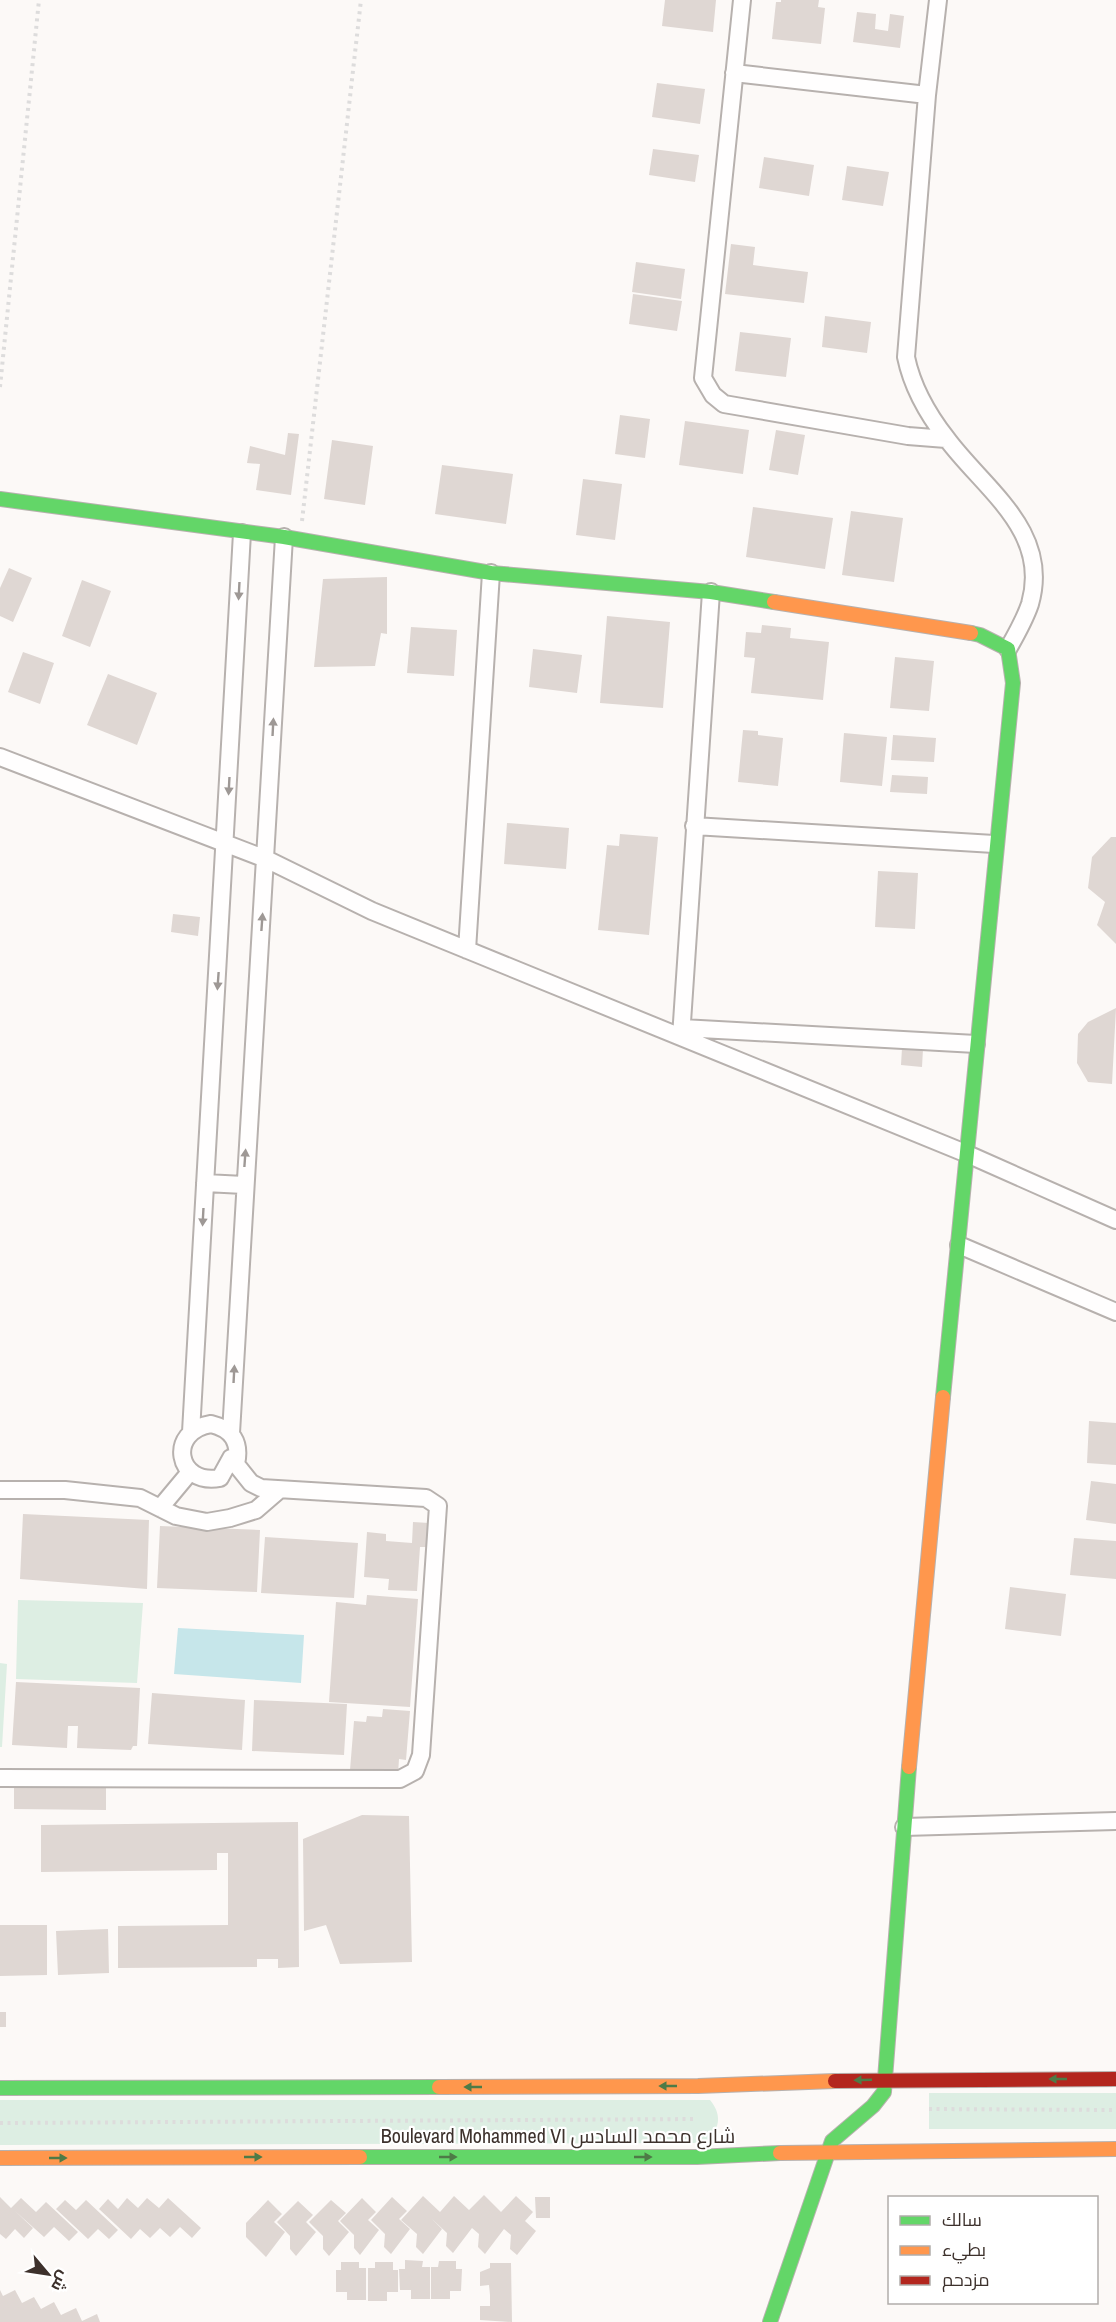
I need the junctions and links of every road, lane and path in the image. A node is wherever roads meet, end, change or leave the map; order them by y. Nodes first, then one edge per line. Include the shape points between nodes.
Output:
1 (39, 0) edge
2 (361, 0) edge
3 (742, 0) edge
4 (938, 0) edge
5 (734, 73) junction
6 (927, 95) junction
7 (0, 387) edge
8 (946, 439) junction
9 (0, 499) edge
10 (242, 533) junction
11 (292, 538) junction
12 (491, 573) junction
13 (711, 592) junction
14 (1008, 649) junction
15 (0, 757) edge
16 (694, 826) junction
17 (226, 844) junction
18 (994, 844) junction
19 (266, 859) junction
20 (467, 950) junction
21 (681, 1033) junction
22 (976, 1044) junction
23 (965, 1154) junction
24 (205, 1183) junction
25 (244, 1185) junction
26 (1116, 1220) edge
27 (959, 1245) junction
28 (1116, 1312) edge
29 (191, 1431) junction
30 (231, 1433) junction
31 (231, 1458) junction
32 (190, 1472) junction
33 (0, 1490) edge
34 (278, 1491) junction
35 (160, 1508) junction
36 (0, 1778) edge
37 (1116, 1821) edge
38 (904, 1827) junction
39 (885, 2079) junction
40 (1116, 2079) edge
41 (0, 2088) edge
42 (929, 2109) dead end
43 (1116, 2110) edge
44 (697, 2119) dead end
45 (0, 2123) edge
46 (1116, 2149) edge
47 (828, 2150) junction
48 (0, 2158) edge
49 (770, 2322) edge

1 - 7 path
2 - 11 path
3 - 5 street
4 - 6 street
5 - 6 street
5 - 8 street via 703,378 712,395 724,404
6 - 8 street via 906,357 910,377
8 - 14 street via 998,496 1029,542 1033,571 1030,603
9 - 10 street
10 - 11 street
10 -> 17 street
11 - 12 street
19 -> 11 street
12 - 13 street
12 - 20 street
13 - 14 street via 980,635
13 - 16 street
14 - 18 street via 1013,683
15 - 17 street
16 - 18 street
16 - 21 street
17 - 19 street
17 -> 24 street
18 - 22 street
19 - 20 street via 372,911
25 -> 19 street
20 - 21 street
21 - 22 street
21 - 23 street
22 - 23 street
23 - 26 street
23 - 27 street
24 - 25 street
24 -> 29 street
30 -> 25 street
27 - 28 street
27 - 38 street
29 - 30 street via 211,1424
29 - 32 street via 182,1452
30 - 31 street via 238,1453 236,1464
31 - 32 street via 220,1479 199,1478
31 - 34 street via 251,1483
32 - 35 street
33 - 35 street via 65,1490 127,1496
34 - 35 street via 256,1510 207,1522
34 - 36 street via 426,1498 438,1506 421,1755 415,1771 400,1779
37 - 38 street
38 - 39 street
40 -> 39 street
39 -> 41 street via 698,2086
39 - 47 street via 878,2103 837,2133
42 - 43 path
44 - 45 path
46 - 47 street, Boulevard Mohammed VI شارع محمد السادس
48 -> 47 street, Boulevard Mohammed VI شارع محمد السادس via 697,2157
47 - 49 street

